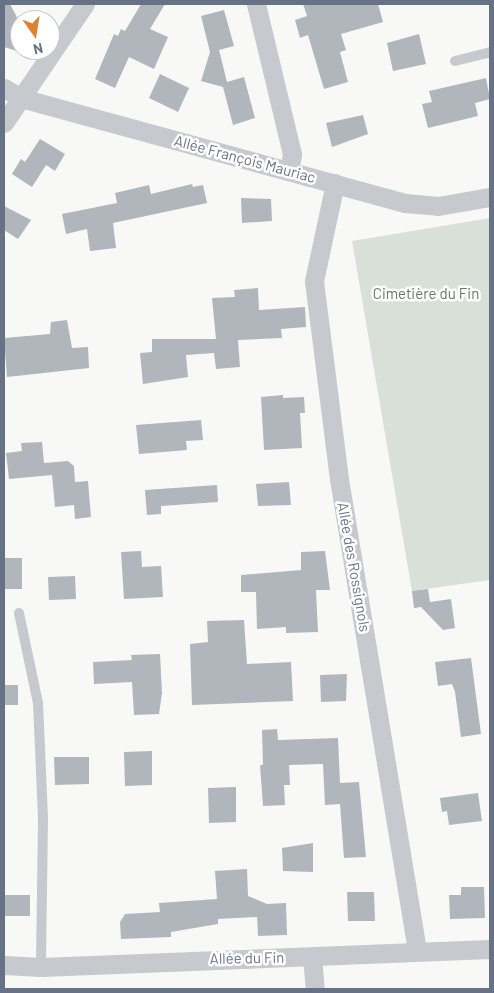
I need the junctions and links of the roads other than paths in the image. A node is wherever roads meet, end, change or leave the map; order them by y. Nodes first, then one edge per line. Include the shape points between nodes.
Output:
1 (85, 4) edge
2 (256, 4) edge
3 (490, 52) edge
4 (455, 61) dead end
5 (4, 88) edge
6 (20, 98) junction
7 (4, 123) edge
8 (289, 171) junction
9 (335, 183) junction
10 (490, 197) edge
11 (19, 612) dead end
12 (490, 949) edge
13 (417, 951) junction
14 (312, 957) junction
15 (4, 965) edge
16 (41, 967) junction
17 (315, 989) edge

1 - 6 street
2 - 8 street via 292,154
3 - 4 lane
5 - 6 street, Allée François Mauriac
6 - 7 street
6 - 8 street, Allée François Mauriac
8 - 9 street, Allée François Mauriac
9 - 10 street, Allée François Mauriac via 413,204 438,206
9 - 13 street, Allée des Rossignols via 314,281 339,479
11 - 16 lane via 38,703 43,820
12 - 13 street, Allée du Fin
13 - 14 street, Allée du Fin
14 - 16 street, Allée du Fin via 243,957
14 - 17 street
15 - 16 street, Allée du Fin

